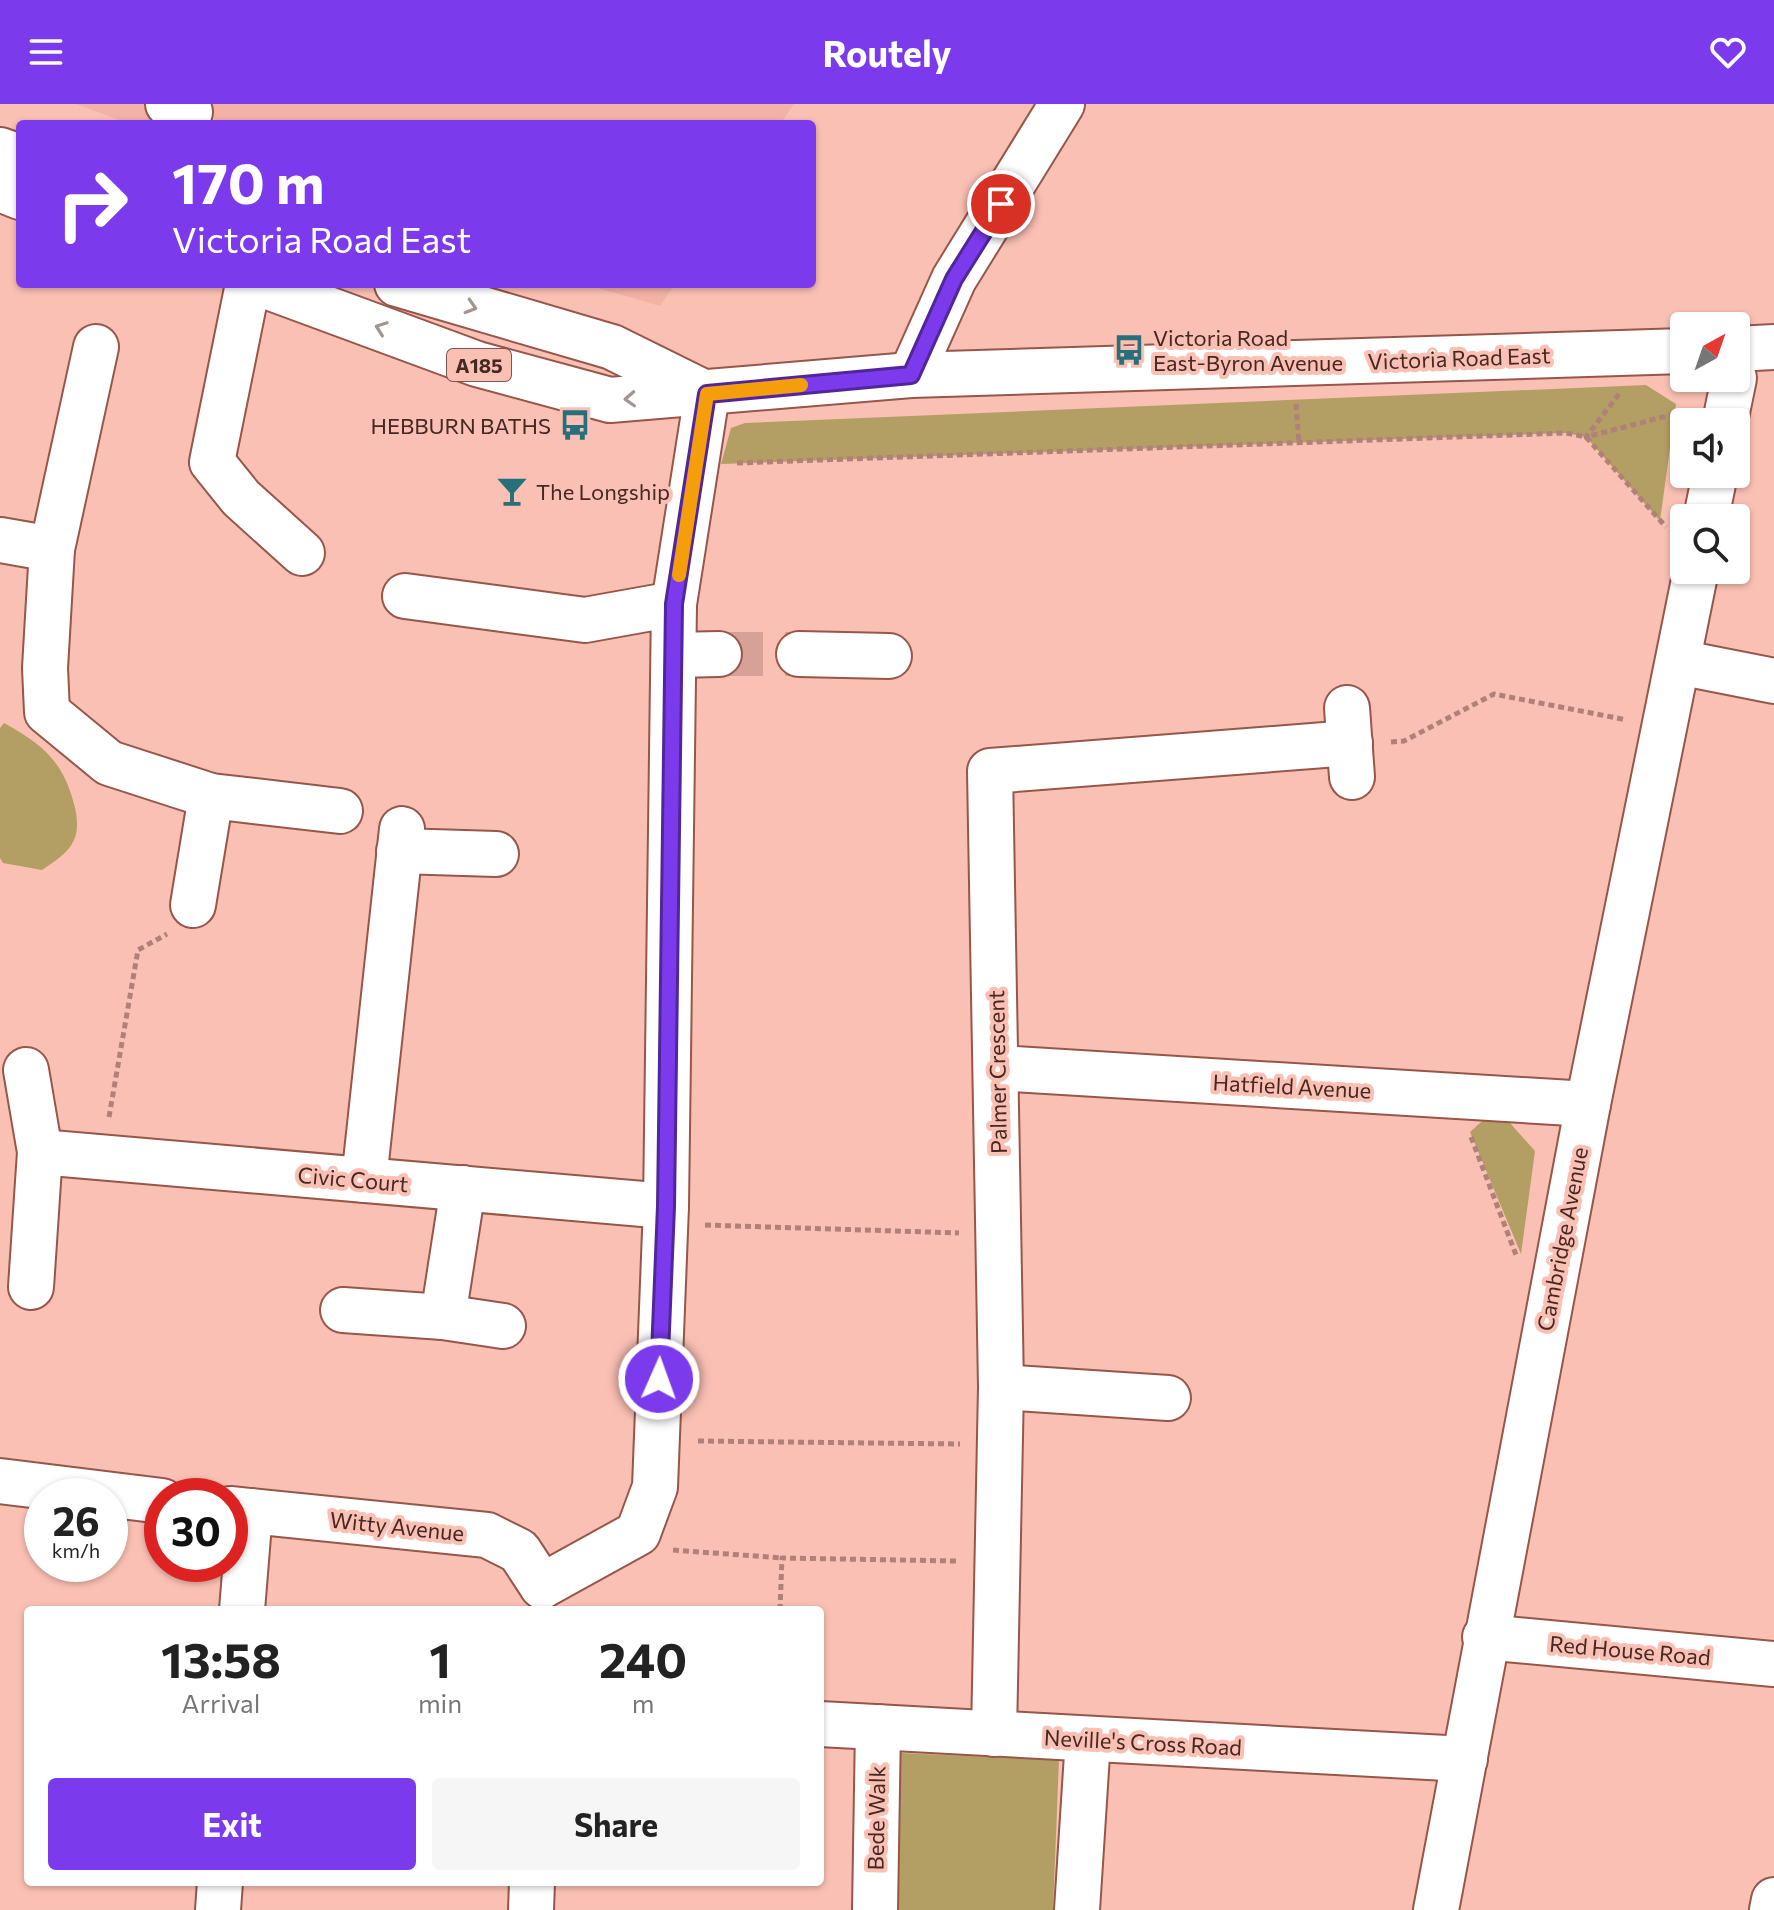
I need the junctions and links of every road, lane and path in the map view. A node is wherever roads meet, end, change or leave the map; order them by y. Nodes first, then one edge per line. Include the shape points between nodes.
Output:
1 (1062, 104) edge
2 (247, 288) edge
3 (271, 288) edge
4 (411, 288) edge
5 (96, 347) dead end
6 (1668, 351) edge
7 (911, 375) junction
8 (1694, 392) edge
9 (707, 394) junction
10 (1586, 437) junction
11 (696, 464) junction
12 (1670, 519) edge
13 (0, 540) edge
14 (52, 549) junction
15 (302, 553) dead end
16 (1688, 584) edge
17 (405, 596) dead end
18 (674, 604) junction
19 (719, 654) tunnel mouth
20 (799, 654) tunnel mouth
21 (674, 655) junction
22 (889, 656) dead end
23 (1678, 662) junction
24 (1774, 681) edge
25 (1665, 727) junction
26 (1350, 742) joint
27 (211, 796) junction
28 (340, 811) dead end
29 (496, 854) dead end
30 (193, 905) joint
31 (997, 1068) junction
32 (26, 1070) dead end
33 (1454, 1095) junction
34 (1588, 1104) junction
35 (40, 1152) junction
36 (102, 1156) junction
37 (364, 1180) junction
38 (463, 1188) junction
39 (665, 1215) junction
40 (963, 1233) dead end
41 (31, 1287) dead end
42 (1552, 1290) junction
43 (343, 1310) dead end
44 (443, 1317) junction
45 (503, 1326) dead end
46 (1001, 1387) junction
47 (1168, 1398) dead end
48 (657, 1441) junction
49 (963, 1445) dead end
50 (0, 1481) edge
51 (144, 1499) edge
52 (248, 1511) edge
53 (638, 1533) junction
54 (782, 1558) junction
55 (943, 1562) dead end
56 (241, 1582) edge
57 (542, 1598) edge
58 (242, 1606) edge
59 (780, 1606) edge
60 (1485, 1637) junction
61 (1774, 1664) edge
62 (824, 1724) edge
63 (878, 1727) junction
64 (994, 1734) junction
65 (1088, 1739) junction
66 (1465, 1759) junction
67 (220, 1886) edge
68 (532, 1886) edge
69 (1774, 1900) edge
70 (218, 1910) edge
71 (531, 1910) edge
72 (875, 1910) edge
73 (1077, 1910) edge
74 (1436, 1910) edge
75 (1772, 1910) edge

1 - 7 street via 954,279
2 - 15 street via 212,462 241,498
9 -> 3 street, Victoria Road East / A185 via 610,400 477,364
4 -> 9 street, A185 via 612,347
5 - 14 street
6 - 7 street, Victoria Road East / A185
6 - 10 path
7 - 9 street, Victoria Road East / A185
8 - 10 path
9 - 11 street
10 - 11 path via 1566,433
10 - 12 path
11 - 18 street
13 - 14 street
14 - 27 street via 47,712 109,763
16 - 23 street, Cambridge Avenue
17 - 18 street via 585,620
18 - 21 street
19 - 21 street
20 - 22 street
21 - 39 street
23 - 24 street
23 - 25 street, Cambridge Avenue
25 - 26 path via 1494,694 1404,741
25 - 34 street, Cambridge Avenue
26 - 31 street, Palmer Crescent via 990,771
27 - 28 street
27 - 30 street
29 - 37 street via 400,840
30 - 36 path via 192,921 138,950
31 - 33 street, Hatfield Avenue
31 - 46 street, Palmer Crescent
32 - 35 street
33 - 34 street, Hatfield Avenue
33 - 42 path via 1519,1261
34 - 42 street, Cambridge Avenue
35 - 36 street, Civic Court
35 - 41 street
36 - 37 street, Civic Court
37 - 38 street, Civic Court
38 - 39 street, Civic Court
38 - 44 street
39 - 40 path
39 - 48 street
42 - 60 street, Cambridge Avenue
43 - 44 street
44 - 45 street
46 - 47 street
46 - 64 street, Palmer Crescent
48 - 49 path
48 - 53 street via 655,1487
50 - 51 street
52 - 57 street, Witty Avenue via 487,1535 519,1551
53 - 54 path via 659,1550
53 - 57 street
54 - 55 path
54 - 59 path
56 - 58 street
60 - 61 street, Red House Road
60 - 66 street, Cambridge Avenue
62 - 63 street, Neville's Cross Road
63 - 64 street, Neville's Cross Road
63 - 72 street, Bede Walk
64 - 65 street, Neville's Cross Road
65 - 66 street, Neville's Cross Road
65 - 73 street
66 - 74 street, Cambridge Avenue
67 - 70 street
68 - 71 street
69 - 75 street

